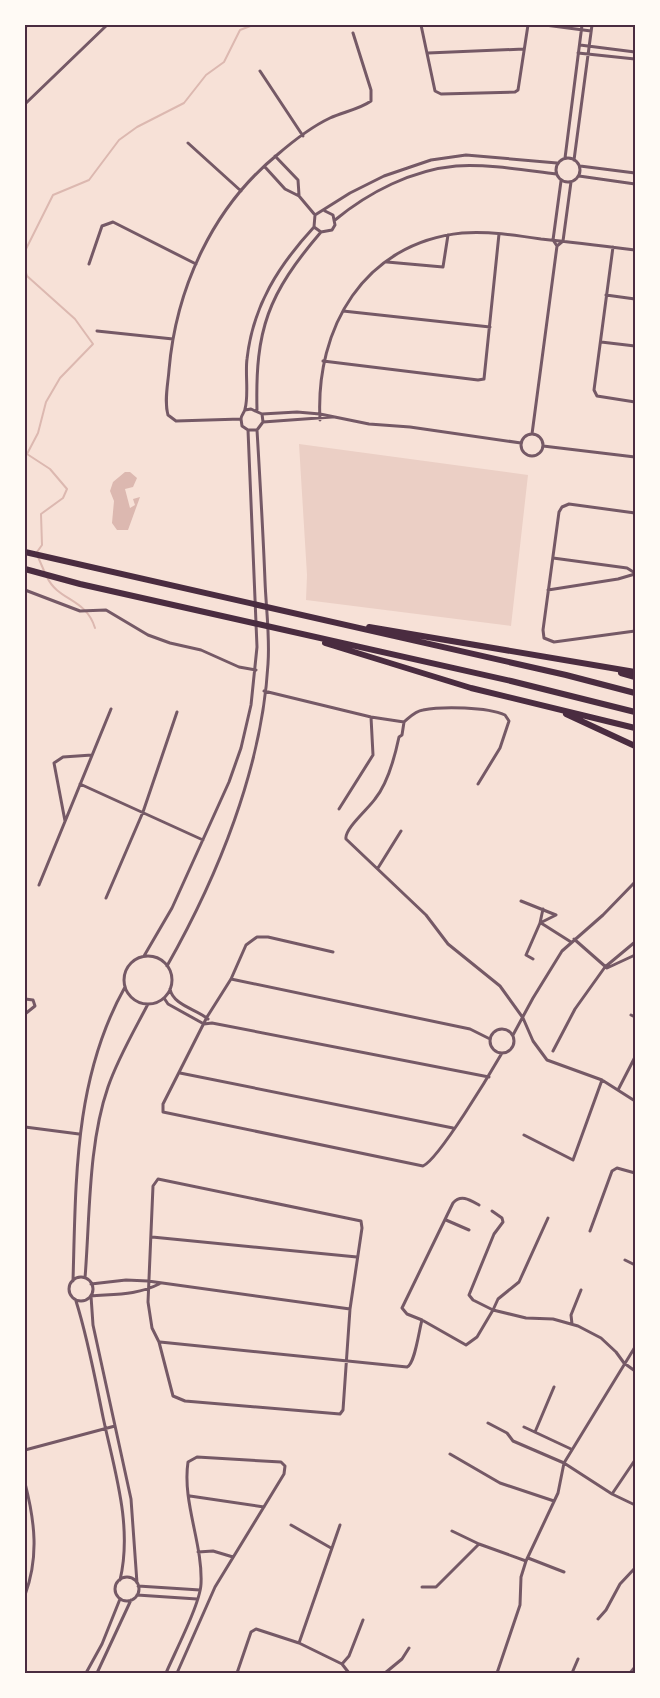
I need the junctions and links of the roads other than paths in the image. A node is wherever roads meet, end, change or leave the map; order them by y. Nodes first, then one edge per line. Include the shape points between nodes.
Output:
1 (107, 25) edge
2 (421, 25) edge
3 (528, 25) edge
4 (546, 25) edge
5 (582, 25) edge
6 (592, 25) edge
7 (582, 30) junction
8 (591, 31) junction
9 (353, 33) dead end
10 (580, 45) junction
11 (589, 47) junction
12 (524, 49) junction
13 (635, 52) edge
14 (428, 53) junction
15 (578, 53) junction
16 (587, 55) junction
17 (635, 60) edge
18 (260, 71) dead end
19 (25, 104) edge
20 (303, 136) junction
21 (188, 143) dead end
22 (275, 156) junction
23 (565, 158) junction
24 (574, 160) junction
25 (557, 163) junction
26 (265, 166) junction
27 (580, 166) junction
28 (635, 173) edge
29 (556, 174) junction
30 (579, 176) junction
31 (562, 181) junction
32 (571, 182) junction
33 (635, 184) edge
34 (241, 191) junction
35 (299, 196) junction
36 (326, 211) junction
37 (315, 216) junction
38 (336, 220) junction
39 (314, 227) junction
40 (321, 232) junction
41 (500, 234) junction
42 (448, 235) junction
43 (553, 240) junction
44 (563, 241) junction
45 (557, 246) junction
46 (613, 247) junction
47 (635, 250) edge
48 (387, 262) junction
49 (88, 264) dead end
50 (196, 264) junction
51 (606, 296) junction
52 (635, 299) edge
53 (343, 311) junction
54 (490, 327) junction
55 (97, 331) dead end
56 (173, 339) junction
57 (600, 342) junction
58 (635, 346) edge
59 (323, 361) junction
60 (635, 402) edge
61 (245, 410) junction
62 (257, 410) junction
63 (262, 414) junction
64 (320, 414) junction
65 (332, 417) junction
66 (240, 419) junction
67 (320, 420) junction
68 (263, 422) junction
69 (248, 430) junction
70 (257, 430) junction
71 (532, 434) junction
72 (521, 443) junction
73 (543, 446) junction
74 (635, 457) edge
75 (635, 513) edge
76 (25, 552) edge
77 (553, 558) junction
78 (28, 570) edge
79 (635, 573) edge
80 (25, 590) edge
81 (548, 590) junction
82 (299, 615) junction
83 (275, 628) junction
84 (635, 631) edge
85 (594, 664) junction
86 (256, 670) junction
87 (635, 672) edge
88 (635, 677) edge
89 (264, 691) junction
90 (635, 693) edge
91 (111, 708) dead end
92 (552, 708) junction
93 (177, 712) dead end
94 (635, 712) edge
95 (371, 718) junction
96 (404, 722) junction
97 (635, 728) edge
98 (635, 746) edge
99 (92, 755) junction
100 (80, 784) junction
101 (478, 784) dead end
102 (339, 809) dead end
103 (143, 812) junction
104 (65, 821) junction
105 (401, 831) dead end
106 (203, 840) junction
107 (378, 868) junction
108 (635, 882) edge
109 (39, 885) dead end
110 (106, 898) dead end
111 (521, 901) dead end
112 (543, 909) junction
113 (540, 922) junction
114 (572, 940) junction
115 (635, 942) edge
116 (333, 952) dead end
117 (635, 955) edge
118 (144, 956) junction
119 (533, 959) dead end
120 (167, 966) junction
121 (605, 967) junction
122 (231, 979) junction
123 (125, 986) junction
124 (170, 989) junction
125 (164, 998) junction
126 (25, 999) edge
127 (148, 1004) junction
128 (26, 1012) edge
129 (207, 1017) junction
130 (523, 1018) junction
131 (212, 1023) junction
132 (204, 1024) junction
133 (513, 1035) junction
134 (490, 1039) junction
135 (553, 1051) dead end
136 (502, 1053) junction
137 (635, 1057) edge
138 (180, 1073) junction
139 (489, 1077) junction
140 (602, 1080) junction
141 (618, 1090) junction
142 (635, 1101) edge
143 (25, 1127) edge
144 (454, 1128) junction
145 (79, 1134) junction
146 (524, 1135) dead end
147 (635, 1173) edge
148 (479, 1205) dead end
149 (492, 1210) dead end
150 (548, 1218) dead end
151 (446, 1220) junction
152 (468, 1230) dead end
153 (590, 1231) dead end
154 (152, 1237) junction
155 (357, 1257) junction
156 (625, 1260) dead end
157 (635, 1266) edge
158 (85, 1278) junction
159 (72, 1281) junction
160 (148, 1281) junction
161 (91, 1284) junction
162 (160, 1284) junction
163 (148, 1290) junction
164 (581, 1290) dead end
165 (91, 1296) junction
166 (76, 1301) junction
167 (350, 1309) junction
168 (493, 1310) junction
169 (422, 1320) junction
170 (572, 1324) junction
171 (160, 1342) junction
172 (635, 1347) edge
173 (346, 1362) junction
174 (624, 1363) junction
175 (635, 1371) edge
176 (554, 1387) dead end
177 (488, 1423) dead end
178 (115, 1426) junction
179 (105, 1427) junction
180 (524, 1427) dead end
181 (535, 1432) junction
182 (571, 1449) junction
183 (25, 1450) edge
184 (450, 1454) dead end
185 (635, 1460) edge
186 (564, 1463) junction
187 (25, 1483) edge
188 (612, 1494) junction
189 (190, 1496) junction
190 (554, 1501) junction
191 (635, 1505) edge
192 (264, 1507) junction
193 (291, 1525) dead end
194 (340, 1525) dead end
195 (452, 1531) dead end
196 (479, 1544) junction
197 (331, 1548) junction
198 (198, 1552) junction
199 (232, 1556) junction
200 (526, 1560) junction
201 (635, 1568) edge
202 (564, 1572) dead end
203 (120, 1580) junction
204 (138, 1584) junction
205 (422, 1587) dead end
206 (200, 1590) junction
207 (137, 1595) junction
208 (25, 1596) edge
209 (120, 1599) junction
210 (197, 1599) junction
211 (131, 1600) junction
212 (598, 1619) dead end
213 (363, 1620) dead end
214 (298, 1643) junction
215 (409, 1648) dead end
216 (578, 1659) dead end
217 (342, 1664) junction
218 (635, 1667) edge
219 (86, 1673) edge
220 (97, 1673) edge
221 (166, 1673) edge
222 (177, 1673) edge
223 (236, 1673) edge
224 (349, 1673) edge
225 (385, 1673) edge
226 (497, 1673) edge
227 (572, 1673) edge
228 (630, 1673) edge

1 - 19 street
2 - 14 street
3 - 12 street
4 - 7 street
5 - 7 street
6 - 8 street
7 - 8 street
7 - 10 street
8 - 11 street
9 - 20 street via 371,90 371,100 326,120
10 - 11 street
10 - 15 street
11 - 13 street
11 - 16 street
12 - 14 street
12 - 14 street via 519,88 515,92 437,92
15 - 16 street
15 - 23 street
16 - 17 street
16 - 24 street
18 - 20 street
20 - 22 street
21 - 34 street
22 - 26 street
22 - 35 street via 298,180
23 - 24 street
23 - 25 street
24 - 27 street
25 - 29 street
25 - 36 street via 448,156 384,176 350,193
26 - 34 street
26 - 35 street via 285,189
27 - 28 street
27 - 30 street
29 - 31 street
29 - 38 street via 473,166 442,168 378,190 354,204
30 - 32 street
30 - 33 street
31 - 32 street
31 - 43 street
32 - 44 street
34 - 50 street via 217,223
35 - 37 street
36 - 37 street
36 - 38 street
37 - 39 street
38 - 40 street via 332,230
39 - 40 street
39 - 61 street via 287,256 261,304 246,359
40 - 62 street via 281,283 261,333 257,360
41 - 42 street
41 - 43 street
41 - 54 street
42 - 48 street via 417,245
42 - 48 street via 443,267
43 - 44 street
43 - 45 street
44 - 45 street
44 - 46 street
45 - 71 street
46 - 47 street
46 - 51 street
48 - 53 street via 360,285
49 - 50 street via 102,226 113,222
50 - 56 street
51 - 52 street
51 - 57 street
53 - 54 street
53 - 59 street via 331,333
54 - 59 street via 486,375 481,380
55 - 56 street
56 - 66 street via 166,411 169,417 176,421
57 - 58 street
57 - 60 street via 595,394
59 - 64 street
61 - 62 street
61 - 66 street
62 - 63 street
63 - 64 street
63 - 68 street
64 - 65 street
64 - 67 street
65 - 67 street
65 - 72 street
66 - 69 street
67 - 68 street
68 - 70 street
69 - 70 street
69 - 86 street
70 - 89 street via 268,647
71 - 72 street via 524,436
71 - 73 street via 540,437
72 - 73 street via 529,455 538,454
73 - 74 street
75 - 77 street via 565,505 559,512
76 - 82 highway
77 - 79 street via 627,568
77 - 81 street
78 - 83 highway
79 - 81 street via 618,579
80 - 86 street via 87,611 106,610 156,638
81 - 84 street via 542,630 544,638 549,641
82 - 85 highway
82 - 90 highway
83 - 92 highway via 471,688
83 - 94 highway
85 - 87 highway
85 - 88 highway
86 - 106 street via 241,748
89 - 95 street
89 - 120 street via 254,750 223,852
91 - 99 street
92 - 97 highway
92 - 98 highway
93 - 103 street
95 - 96 street
95 - 102 street via 373,755
96 - 101 street via 414,713 424,710 474,708 507,716 509,721 500,748
96 - 107 street via 382,788 345,836
99 - 100 street
99 - 104 street via 63,757 54,763
100 - 103 street
100 - 104 street
103 - 106 street
103 - 110 street
104 - 109 street
105 - 107 street
106 - 118 street via 172,908
107 - 130 street via 426,915 448,944 500,986
108 - 114 street via 603,915
111 - 112 street
112 - 113 street
112 - 113 street via 556,915
113 - 114 street
113 - 119 street via 526,955
114 - 121 street
114 - 130 street via 547,974
115 - 121 street
116 - 122 street via 257,937 246,945
117 - 121 street
118 - 120 street via 155,958
118 - 123 street via 126,969
120 - 124 street via 171,973
121 - 135 street via 575,1009
122 - 129 street
122 - 134 street via 470,1030
123 - 127 street via 133,1000
123 - 145 street via 94,1059
124 - 125 street
124 - 129 street via 176,1000
125 - 127 street
125 - 132 street via 168,1004
126 - 128 street via 35,1002 34,1009
127 - 158 street via 118,1062 103,1104 94,1154
129 - 131 street
129 - 132 street
130 - 133 street
130 - 140 street via 533,1041 547,1060
131 - 132 street
131 - 139 street
132 - 138 street
133 - 134 street via 507,1029 498,1029
133 - 136 street via 513,1047
134 - 136 street via 492,1047
136 - 139 street
137 - 141 street
138 - 144 street
138 - 144 street via 162,1107 166,1114 418,1166 430,1161
139 - 144 street
140 - 141 street
140 - 146 street via 573,1160
141 - 142 street
143 - 145 street
145 - 159 street
147 - 153 street via 617,1168 612,1171
148 - 151 street via 458,1198
149 - 168 street via 503,1222 494,1234 469,1294
150 - 168 street via 519,1282 498,1299
151 - 152 street
151 - 169 street via 402,1308 403,1312
154 - 155 street
154 - 155 street via 153,1186 155,1181 161,1180 359,1220 362,1225
154 - 160 street
155 - 167 street
156 - 157 street
158 - 159 street
158 - 161 street
159 - 166 street via 69,1291
160 - 161 street
160 - 162 street
160 - 163 street
161 - 165 street
162 - 163 street
162 - 167 street
163 - 165 street
163 - 171 street via 152,1328
164 - 170 street via 571,1315
165 - 166 street
165 - 178 street via 93,1325
166 - 179 street
167 - 173 street
168 - 169 street via 466,1345
168 - 170 street
169 - 173 street via 413,1362 409,1367
170 - 174 street via 601,1338
171 - 173 street
171 - 173 street via 171,1392 176,1399 185,1401 337,1415 343,1410
172 - 174 street
174 - 175 street
174 - 182 street
176 - 181 street
177 - 186 street via 507,1433 513,1441
178 - 179 street
178 - 204 street via 131,1498
179 - 183 street
179 - 203 street via 124,1526 124,1562
180 - 181 street
181 - 182 street
182 - 186 street
184 - 190 street via 500,1483
185 - 188 street
186 - 188 street
186 - 190 street
187 - 208 street via 36,1548
188 - 191 street
189 - 192 street
189 - 192 street via 188,1466 193,1457 281,1462 286,1466 284,1474
189 - 198 street
190 - 200 street
192 - 199 street
193 - 197 street
194 - 197 street
195 - 196 street
196 - 200 street
196 - 205 street via 436,1587
197 - 214 street
198 - 199 street via 213,1551
198 - 206 street
199 - 222 street
200 - 202 street
200 - 226 street via 520,1605
201 - 212 street via 620,1584
203 - 204 street via 130,1578
203 - 209 street via 115,1590
204 - 206 street
204 - 207 street
206 - 210 street
207 - 210 street
207 - 211 street
209 - 211 street
209 - 219 street
210 - 221 street
211 - 220 street
213 - 217 street
214 - 217 street
214 - 223 street via 256,1629 251,1632
215 - 225 street via 402,1659
216 - 227 street
217 - 224 street
218 - 228 street

